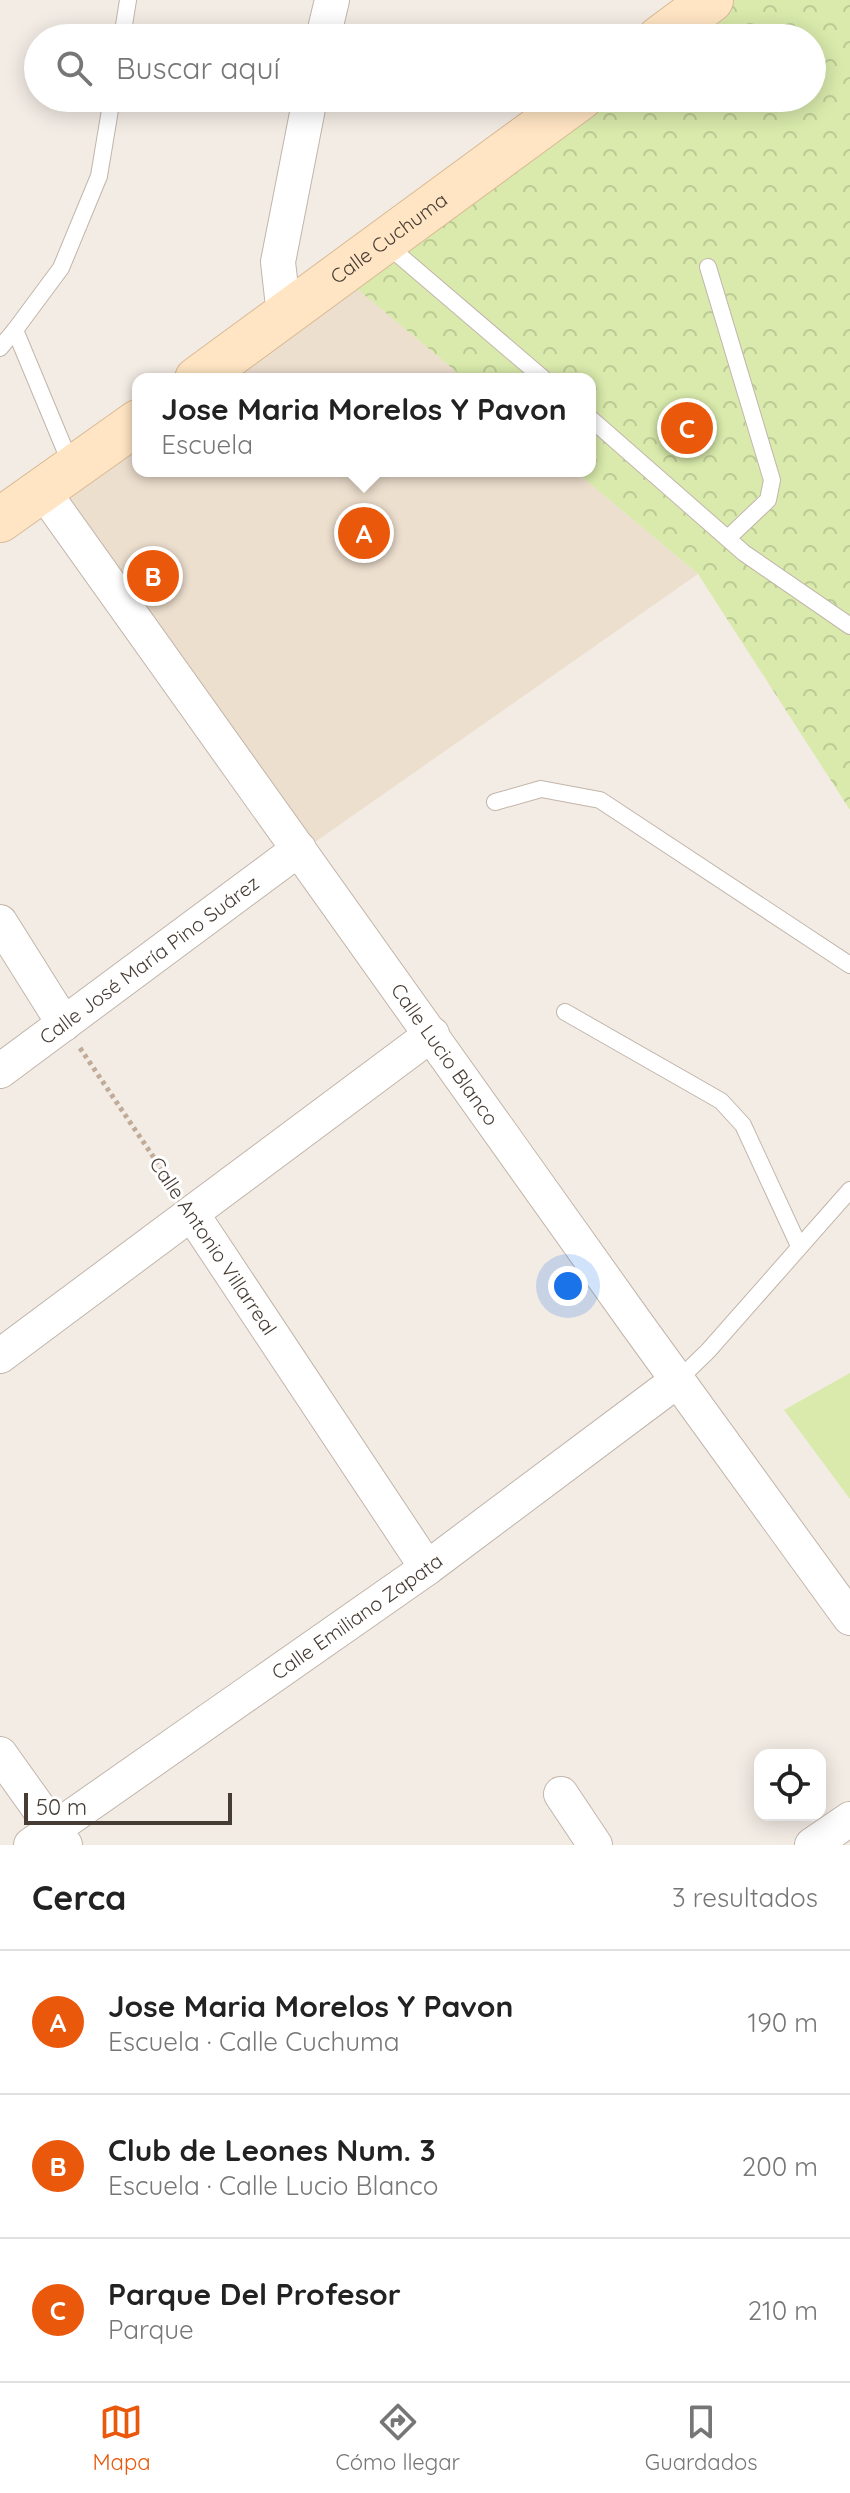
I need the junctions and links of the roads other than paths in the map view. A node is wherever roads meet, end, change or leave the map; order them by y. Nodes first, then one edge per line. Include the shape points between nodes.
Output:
1 (128, 0) edge
2 (332, 0) edge
3 (711, 0) edge
4 (124, 24) edge
5 (326, 24) edge
6 (679, 24) edge
7 (110, 112) edge
8 (307, 112) edge
9 (561, 112) edge
10 (385, 243) junction
11 (708, 267) dead end
12 (284, 315) junction
13 (15, 330) junction
14 (0, 348) edge
15 (205, 373) edge
16 (537, 373) edge
17 (596, 423) edge
18 (132, 426) edge
19 (58, 480) junction
20 (0, 520) edge
21 (728, 538) junction
22 (850, 626) edge
23 (495, 802) dead end
24 (299, 849) junction
25 (0, 922) edge
26 (850, 965) edge
27 (565, 1012) dead end
28 (64, 1024) junction
29 (432, 1034) junction
30 (0, 1071) edge
31 (850, 1190) edge
32 (192, 1214) junction
33 (799, 1246) junction
34 (0, 1356) edge
35 (678, 1380) junction
36 (427, 1568) junction
37 (850, 1618) edge
38 (0, 1754) edge
39 (561, 1794) dead end
40 (850, 1819) edge
41 (50, 1840) edge
42 (595, 1845) edge
43 (812, 1845) edge

1 - 4 lane
2 - 5 street
3 - 6 street
7 - 13 lane via 99,176 67,255
8 - 12 street via 278,262
9 - 10 street, Calle Cuchuma
10 - 12 street, Calle Cuchuma
10 - 16 lane
11 - 21 lane via 772,480 763,507
12 - 15 street, Calle Cuchuma
13 - 14 lane
13 - 19 lane
17 - 21 lane
18 - 19 street
19 - 20 street
19 - 24 street, Calle Lucio Blanco
21 - 22 lane
23 - 26 lane via 541,789 600,800
24 - 28 street, Calle José María Pino Suárez
24 - 29 street, Calle Lucio Blanco
25 - 28 street
27 - 33 lane via 721,1101 743,1125
28 - 30 street, Calle José María Pino Suárez
29 - 32 street
29 - 35 street, Calle Lucio Blanco
31 - 33 lane
32 - 34 street
32 - 36 street, Calle Antonio Villarreal
33 - 35 lane
35 - 36 street, Calle Emiliano Zapata
35 - 37 street, Calle Lucio Blanco
36 - 41 street, Calle Emiliano Zapata
38 - 41 street
39 - 42 street
40 - 43 street

